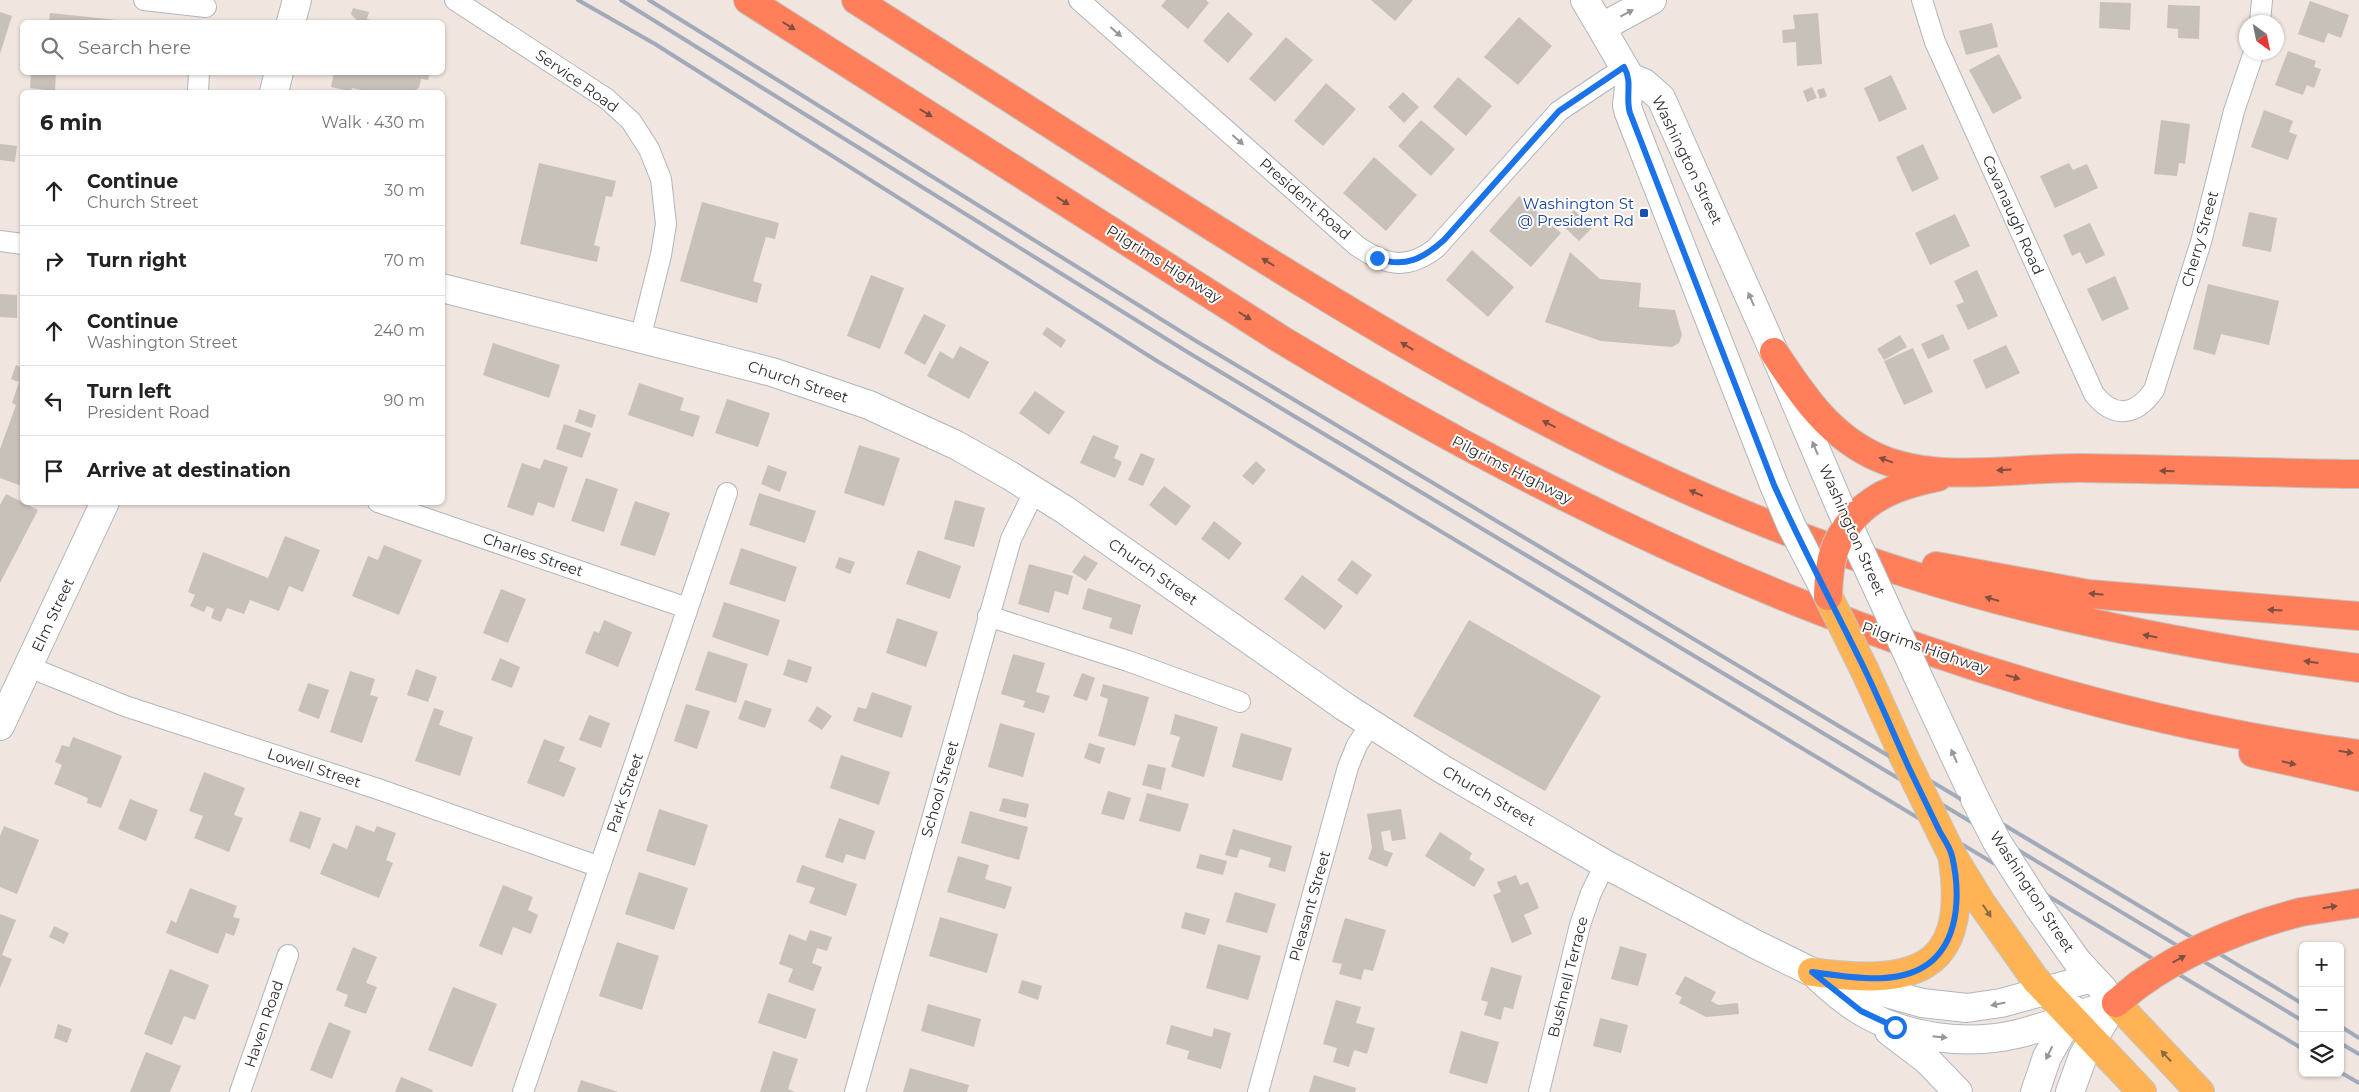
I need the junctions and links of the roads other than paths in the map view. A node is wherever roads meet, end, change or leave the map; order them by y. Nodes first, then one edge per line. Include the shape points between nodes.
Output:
1 (144, 0) edge
2 (296, 0) edge
3 (455, 0) edge
4 (748, 0) edge
5 (856, 0) edge
6 (1079, 0) edge
7 (1585, 0) edge
8 (1652, 0) edge
9 (1922, 0) edge
10 (2262, 0) edge
11 (205, 10) edge
12 (2261, 15) edge
13 (291, 20) edge
14 (1602, 27) junction
15 (2251, 60) edge
16 (1627, 72) junction
17 (200, 75) edge
18 (278, 75) edge
19 (198, 90) edge
20 (274, 90) edge
21 (0, 241) edge
22 (20, 244) edge
23 (445, 289) edge
24 (640, 339) junction
25 (1774, 352) junction
26 (2126, 412) joint
27 (1969, 472) junction
28 (2216, 473) junction
29 (2359, 474) edge
30 (2359, 488) edge
31 (1035, 490) junction
32 (727, 493) dead end
33 (104, 505) edge
34 (387, 505) edge
35 (1848, 516) junction
36 (1808, 539) junction
37 (1828, 596) junction
38 (687, 608) junction
39 (988, 616) junction
40 (2359, 616) edge
41 (29, 667) junction
42 (2359, 668) edge
43 (2075, 696) junction
44 (1240, 702) dead end
45 (1371, 724) junction
46 (0, 726) edge
47 (2359, 754) edge
48 (2359, 777) edge
49 (1952, 855) junction
50 (1605, 864) junction
51 (600, 867) junction
52 (2359, 903) edge
53 (288, 955) dead end
54 (1812, 972) junction
55 (2092, 978) junction
56 (2045, 991) junction
57 (2116, 1003) junction
58 (1861, 1011) junction
59 (2070, 1017) junction
60 (2092, 1040) junction
61 (240, 1092) edge
62 (523, 1092) edge
63 (855, 1092) edge
64 (1258, 1092) edge
65 (1539, 1092) edge
66 (1958, 1092) edge
67 (2035, 1092) edge
68 (2070, 1092) edge
69 (2142, 1092) edge
70 (2200, 1092) edge

1 - 11 street
2 - 13 main road
3 - 24 street, Service Road via 607,99 631,121 649,149 660,180 666,224
4 -> 43 highway, Pilgrims Highway via 1282,340 1408,415 1500,464 1627,527 1795,600 1949,658
36 -> 5 highway via 1650,473 1532,415 1414,350 1300,283
6 -> 16 street, President Road via 1357,246 1387,262 1412,261 1436,248 1559,111
7 - 14 main road
14 -> 8 main road
9 - 26 street, Cavanaugh Road via 1935,42 2094,394 2107,407
10 - 12 street
14 - 16 main road
15 - 26 street, Cherry Street via 2234,111 2201,242 2154,390 2143,405
25 -> 16 main road, Washington Street via 1661,98
16 - 37 main road, Washington Street, bridge via 1630,113 1774,485
17 - 19 street
18 - 20 main road
21 - 22 street
23 - 24 main road, Church Street
24 - 31 main road, Church Street via 757,367 869,405 956,445
27 -> 25 highway via 1906,467 1852,443 1812,406
35 -> 25 main road, Washington Street
28 -> 27 highway via 2082,468
27 - 35 highway via 1896,488
28 - 29 highway
28 - 30 highway
31 - 39 street, School Street via 1011,539
31 - 45 main road, Church Street
32 - 38 street, Park Street
33 - 41 main road, Elm Street
34 - 38 street, Charles Street
35 - 37 highway, bridge via 1832,556
55 -> 35 main road, Washington Street, bridge via 2038,906 1975,799
40 -> 36 highway via 2089,594 1982,576
42 -> 36 highway via 2194,644 2019,607 1913,576
37 - 49 main road, Washington Street, bridge
38 - 51 street, Park Street
39 - 44 street via 1121,658
39 - 63 street, School Street
41 - 46 main road, Elm Street
41 - 51 street, Lowell Street via 125,706 378,789
43 -> 47 highway, Pilgrims Highway via 2201,727
43 -> 48 highway via 2240,750
45 - 50 main road, Church Street
45 - 64 street, Pleasant Street via 1348,767
49 - 54 main road via 1956,911 1949,936 1932,960 1908,973 1888,977
49 -> 56 main road, Washington Street via 2009,944
50 - 54 main road, Church Street
50 - 65 street, Bushnell Terrace via 1580,925
51 - 62 street, Park Street
57 -> 52 highway, bridge via 2138,985 2195,950 2254,926 2302,912
53 - 61 street, Haven Road
56 -> 54 main road, Church Street via 1984,1007 1953,1007 1922,1003
54 - 58 main road, Church Street
55 - 56 main road, Church Street
55 - 57 main road, Washington Street
55 - 59 main road
56 - 59 main road, Washington Street
57 - 59 main road, Church Street
57 - 60 main road
70 -> 57 main road
58 -> 59 main road, Church Street via 1911,1032 1964,1039 2015,1035
58 - 66 main road via 1921,1055
59 - 60 main road, Washington Street
59 -> 67 main road via 2047,1058
60 - 68 main road
60 - 69 main road, Washington Street

